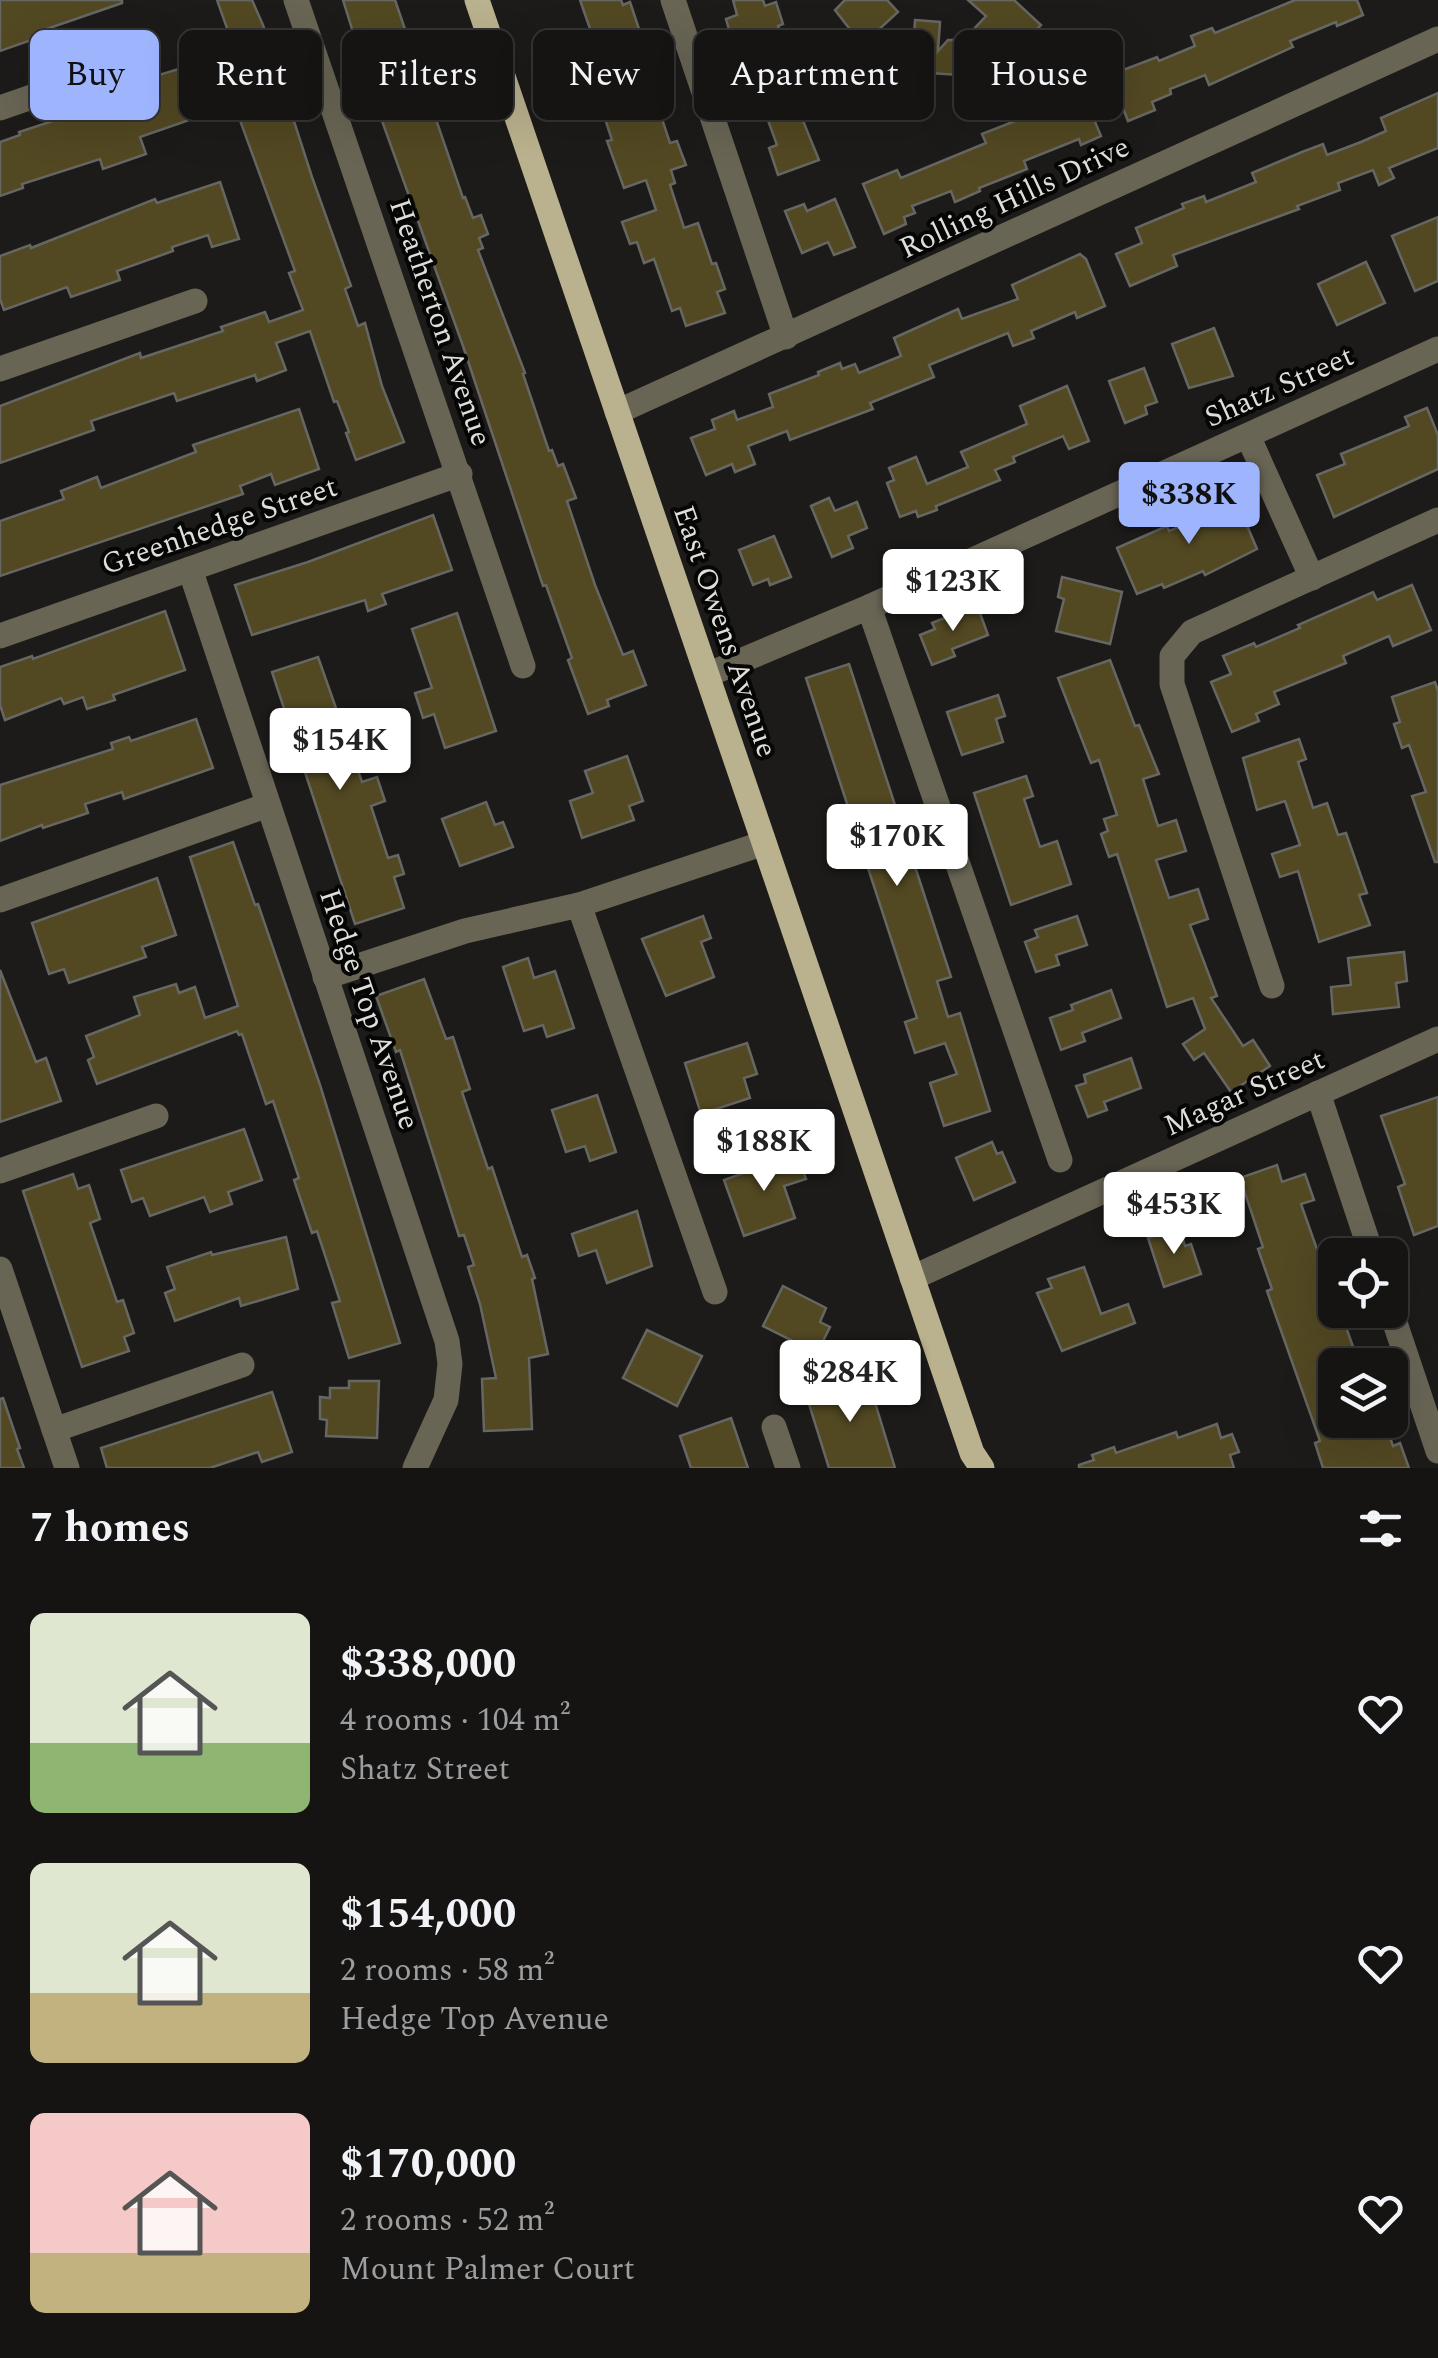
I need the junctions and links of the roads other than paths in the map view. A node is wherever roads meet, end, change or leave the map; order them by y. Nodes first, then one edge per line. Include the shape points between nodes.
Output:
1 (296, 0) edge
2 (477, 0) edge
3 (673, 0) edge
4 (1438, 39) edge
5 (30, 98) edge
6 (0, 108) edge
7 (194, 301) dead end
8 (786, 337) junction
9 (1438, 349) edge
10 (0, 369) edge
11 (617, 412) junction
12 (1248, 436) junction
13 (460, 474) junction
14 (1436, 530) edge
15 (190, 570) junction
16 (1312, 578) junction
17 (869, 607) junction
18 (0, 636) edge
19 (523, 666) dead end
20 (707, 675) junction
21 (268, 806) junction
22 (764, 843) junction
23 (0, 900) edge
24 (579, 905) junction
25 (325, 976) junction
26 (1272, 986) dead end
27 (1438, 1039) edge
28 (1318, 1094) junction
29 (156, 1116) dead end
30 (1060, 1160) dead end
31 (0, 1171) edge
32 (1366, 1238) edge
33 (0, 1269) edge
34 (912, 1278) junction
35 (716, 1292) dead end
36 (1397, 1328) edge
37 (242, 1365) dead end
38 (774, 1427) dead end
39 (54, 1430) junction
40 (1438, 1451) edge
41 (975, 1463) edge
42 (67, 1468) edge
43 (416, 1468) edge
44 (788, 1468) edge

1 - 13 street, Heatherton Avenue
2 - 11 main road, East Owens Avenue
3 - 8 street
4 - 8 street, Rolling Hills Drive
5 - 6 street
7 - 10 street
8 - 11 street, Rolling Hills Drive
9 - 12 street, Shatz Street
11 - 20 main road, East Owens Avenue
12 - 16 street
12 - 17 street, Shatz Street
13 - 15 street, Greenhedge Street
13 - 19 street, Heatherton Avenue
14 - 16 street
15 - 18 street, Greenhedge Street
15 - 21 street, Hedge Top Avenue
16 - 26 street via 1192,632 1172,656 1172,684
17 - 20 street, Shatz Street
17 - 30 street
20 - 22 main road, East Owens Avenue
21 - 23 street
21 - 25 street, Hedge Top Avenue
22 - 24 street
22 - 34 main road, East Owens Avenue
24 - 25 street via 465,931
24 - 35 street
25 - 43 street, Hedge Top Avenue via 447,1341 446,1400
27 - 28 street, Magar Street
28 - 32 street
28 - 34 street, Magar Street
29 - 31 street
33 - 39 street
34 - 41 main road, East Owens Avenue
36 - 40 street
37 - 39 street
38 - 44 street
39 - 42 street

